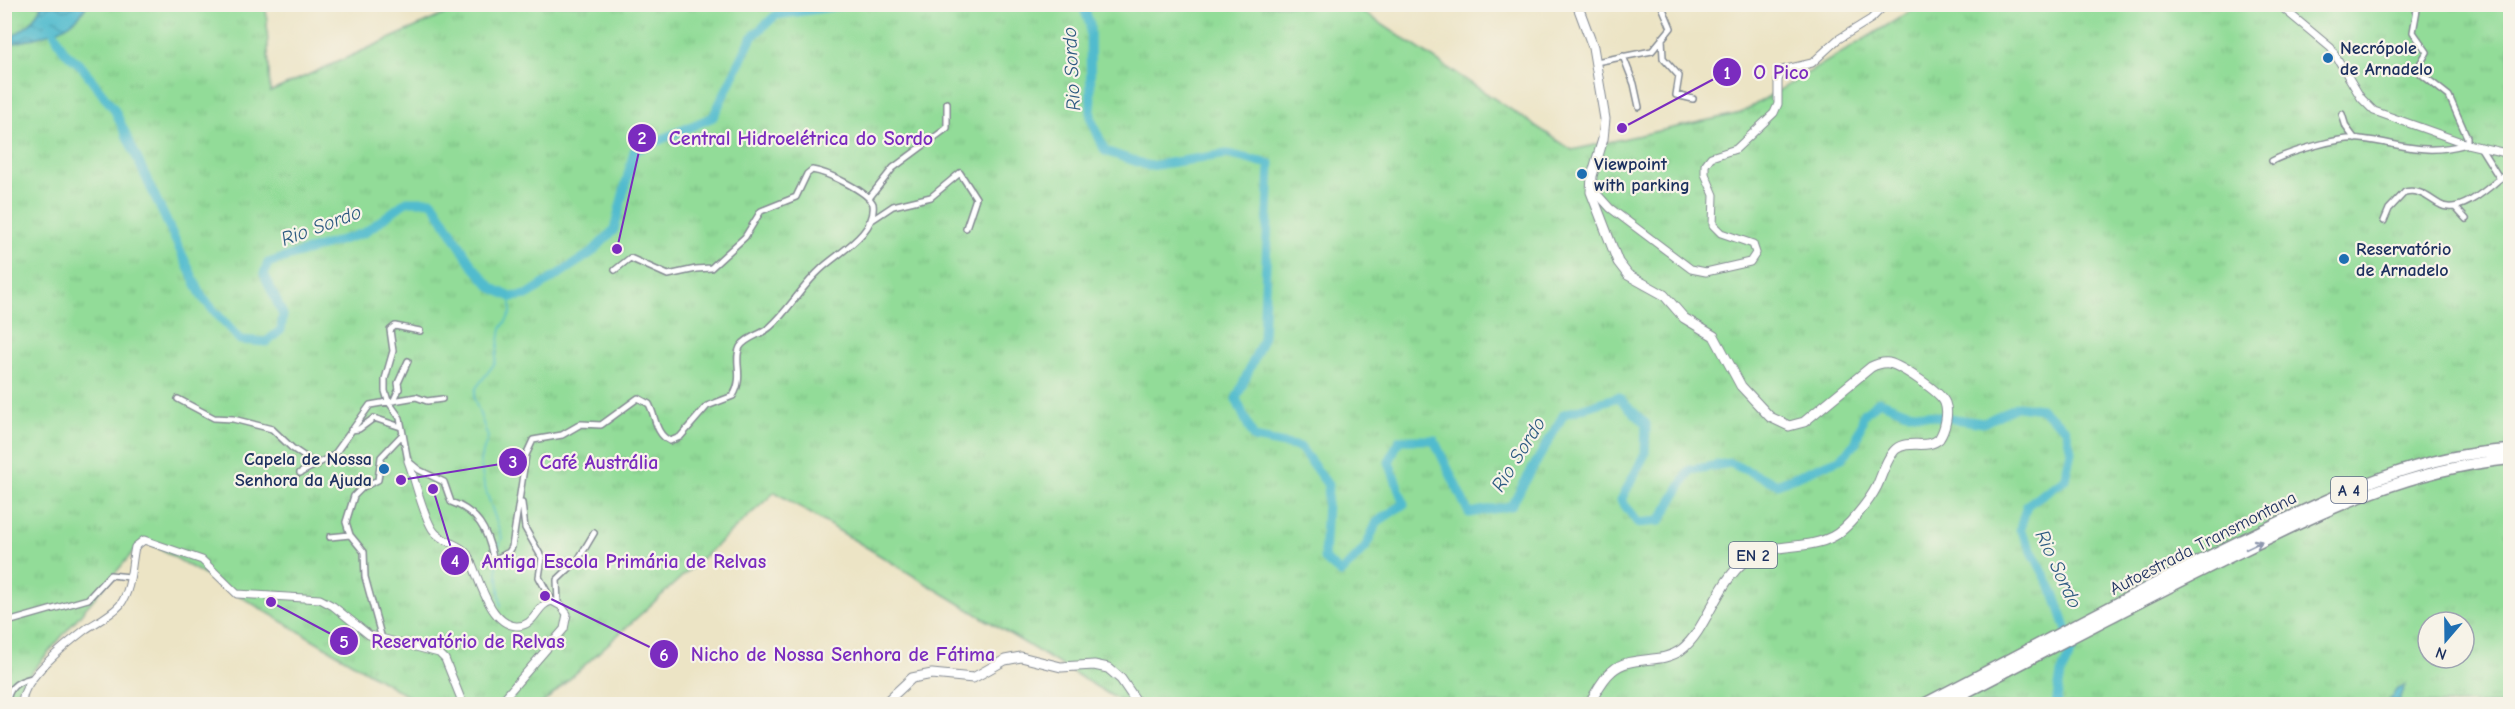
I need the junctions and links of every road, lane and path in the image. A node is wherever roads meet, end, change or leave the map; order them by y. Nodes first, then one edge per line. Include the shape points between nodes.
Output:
1 (1577, 4) edge
2 (1661, 4) edge
3 (1886, 4) edge
4 (2278, 4) edge
5 (2418, 4) edge
6 (1662, 38) junction
7 (1623, 56) junction
8 (1596, 62) junction
9 (1693, 99) dead end
10 (947, 103) dead end
11 (1639, 107) dead end
12 (2342, 114) dead end
13 (2355, 138) junction
14 (2467, 144) junction
15 (2480, 147) junction
16 (2511, 154) edge
17 (2272, 161) dead end
18 (2511, 170) edge
19 (2500, 179) junction
20 (1591, 187) junction
21 (870, 197) junction
22 (2455, 207) junction
23 (1616, 213) junction
24 (1600, 218) junction
25 (2466, 219) dead end
26 (2384, 221) dead end
27 (869, 222) junction
28 (966, 228) dead end
29 (615, 270) dead end
30 (420, 332) dead end
31 (408, 361) dead end
32 (178, 399) dead end
33 (442, 399) dead end
34 (391, 401) junction
35 (401, 427) junction
36 (351, 430) junction
37 (402, 435) junction
38 (2511, 450) edge
39 (2511, 459) edge
40 (408, 461) junction
41 (317, 465) junction
42 (300, 473) dead end
43 (520, 493) junction
44 (594, 533) dead end
45 (350, 535) junction
46 (330, 537) dead end
47 (2199, 566) junction
48 (130, 577) junction
49 (555, 602) junction
50 (4, 623) edge
51 (382, 639) junction
52 (32, 678) junction
53 (7, 705) edge
54 (23, 705) edge
55 (463, 705) edge
56 (499, 705) edge
57 (884, 705) edge
58 (1138, 705) edge
59 (1589, 705) edge
60 (1924, 705) edge
61 (1943, 705) edge

1 - 8 main road, EN 2
2 - 6 street via 1671,25
3 - 23 street via 1812,63 1782,70 1778,80 1779,104 1774,113 1736,149 1706,162 1705,174 1714,200 1713,225 1721,233 1753,244 1756,253 1750,262 1706,272 1693,270
4 - 14 street via 2336,54 2369,107
5 - 14 street via 2413,32 2427,52 2420,73 2449,96
6 - 7 street via 1652,51
6 - 9 street via 1663,58 1679,76 1676,95
7 - 8 street
7 - 11 street
8 - 20 main road, EN 2 via 1605,122
10 - 21 street via 948,127 893,168
12 - 13 street
13 - 14 street via 2422,150
13 - 17 street via 2302,148
14 - 15 street
15 - 16 street
15 - 19 street
18 - 19 street
19 - 22 street
20 - 23 street
20 - 24 main road, EN 2
21 - 27 street via 874,209
21 - 29 street via 843,180 813,170 795,198 762,211 745,237 712,268 668,275 629,258
22 - 25 street
22 - 26 street via 2440,205 2412,187 2401,194
23 - 24 street
24 - 59 main road, EN 2 via 1623,270 1662,294 1683,317 1712,334 1740,386 1778,423 1791,426 1804,422 1871,367 1883,363 1896,366 1935,391 1946,405 1943,432 1937,441 1929,445 1904,445 1896,450 1869,499 1835,536 1764,551 1746,560 1728,578 1683,647 1658,659 1618,666 1606,676
27 - 28 street via 893,206 931,196 960,172 976,198
27 - 43 street via 851,245 812,278 772,326 742,344 737,355 740,378 734,394 707,406 678,439 665,439 657,429 649,404 635,398 603,424 581,424 563,435 534,440 526,454
30 - 34 street via 396,326 390,329 393,351 385,382
31 - 34 street
32 - 41 street via 214,418 270,428
33 - 34 street via 427,401 416,397
34 - 35 street
34 - 36 street via 366,408
35 - 36 street via 376,418
35 - 37 street
36 - 41 street via 334,454
37 - 40 street
37 - 45 street via 381,457 378,480 363,487 352,499 345,522
38 - 47 highway, Autoestrada Transmontana / A 4 via 2436,461 2382,477 2321,502
47 -> 39 highway, Autoestrada Transmontana / A 4 via 2384,486 2448,468
40 - 43 street via 418,470 444,481 451,501 471,510 487,534 494,559 512,546
40 - 49 street via 433,530 467,554 494,611 503,620 515,626 524,624 533,620 544,604
41 - 42 street
43 - 49 street via 525,526 542,558 539,577
44 - 49 street via 578,560 557,580
45 - 46 street
45 - 51 street via 364,552 366,580
47 - 60 highway, Autoestrada Transmontana / A 4
47 - 61 highway, Autoestrada Transmontana / A 4
48 - 50 street via 110,576 86,599
48 - 51 street via 136,544 150,541 205,562 237,594 321,599 367,634
48 - 52 street via 120,605
49 - 56 street via 567,614 566,627
51 - 55 street via 441,654
52 - 53 street via 14,685
52 - 54 street via 23,691
57 - 58 main road via 912,678 932,674 973,678 1005,660 1021,657 1061,667 1105,667 1120,677

